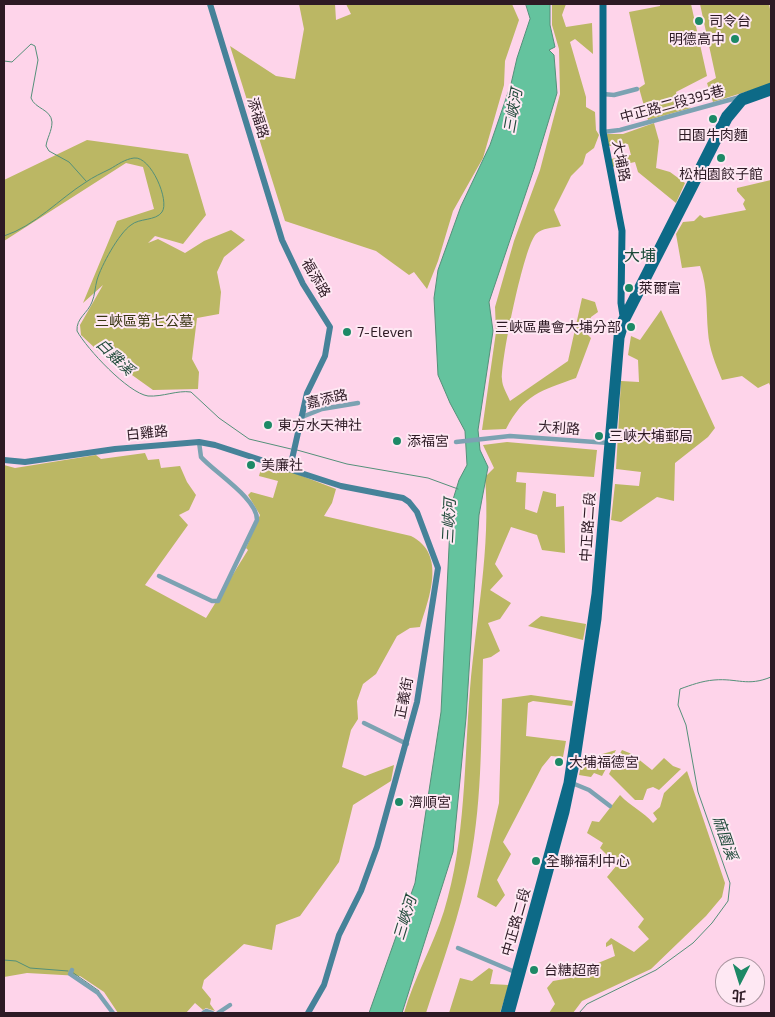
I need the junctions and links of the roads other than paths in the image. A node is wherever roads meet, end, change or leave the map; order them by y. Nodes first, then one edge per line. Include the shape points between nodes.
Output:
1 (210, 4) edge
2 (603, 4) edge
3 (771, 86) edge
4 (637, 89) dead end
5 (771, 92) edge
6 (603, 94) junction
7 (742, 100) junction
8 (603, 132) junction
9 (282, 240) joint
10 (624, 318) junction
11 (358, 403) dead end
12 (301, 417) junction
13 (199, 442) junction
14 (456, 442) dead end
15 (610, 443) junction
16 (4, 460) edge
17 (290, 468) junction
18 (159, 576) dead end
19 (364, 723) dead end
20 (407, 744) junction
21 (572, 783) junction
22 (610, 806) dead end
23 (458, 948) dead end
24 (71, 971) dead end
25 (516, 972) junction
26 (230, 1005) dead end
27 (112, 1013) edge
28 (203, 1013) edge
29 (212, 1013) edge
30 (218, 1013) edge
31 (308, 1013) edge
32 (504, 1013) edge
33 (511, 1013) edge

1 - 9 street, 添福路
2 - 6 main road, 大埔路
3 - 7 main road
4 - 6 street via 614,95
5 - 7 main road
6 - 8 main road, 大埔路
7 - 8 street, 中正路二段395巷
7 - 10 main road, 中正路二段 via 722,121
8 - 10 main road, 大埔路 via 622,231
9 - 12 street, 福添路 via 303,284 330,328 325,356 307,393
10 - 15 main road, 中正路二段 via 616,336
11 - 12 street, 嘉添路 via 322,409
12 - 17 street
13 - 16 street, 白雞路 via 115,449 25,462
13 - 17 street, 白雞路
13 - 18 street via 201,457 240,492 255,510 256,520 218,601
14 - 15 street, 大利路 via 504,437
15 - 21 main road, 中正路二段 via 598,619
15 - 25 main road, 中正路二段 via 593,618 567,783
17 - 20 street, 正義街 via 341,486 403,498 417,512 430,542 438,576
19 - 20 street
20 - 31 street, 正義街 via 384,828 361,891 339,935 324,985
21 - 22 street via 589,790
21 - 33 main road, 中正路二段
23 - 25 street
24 - 27 street via 70,974 98,993
25 - 32 main road, 中正路二段
26 - 30 street
28 - 29 street

